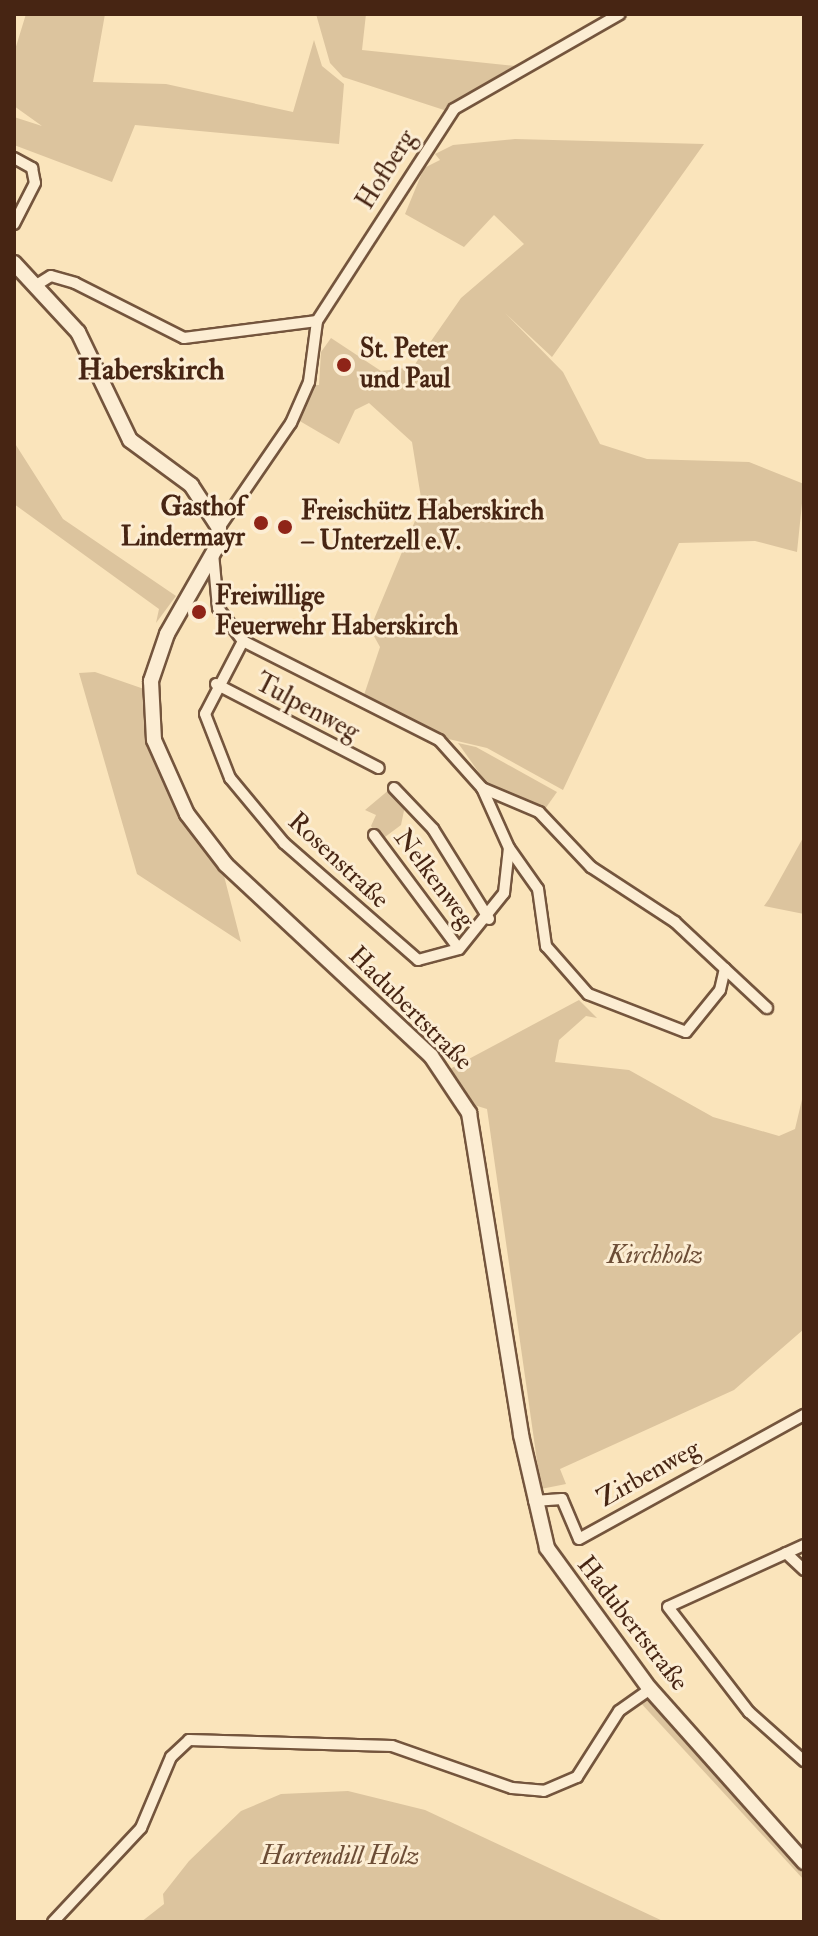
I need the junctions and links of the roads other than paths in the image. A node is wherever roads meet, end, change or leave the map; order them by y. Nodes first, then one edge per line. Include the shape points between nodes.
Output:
1 (620, 14) edge
2 (14, 158) edge
3 (14, 224) edge
4 (14, 263) edge
5 (38, 284) junction
6 (317, 321) junction
7 (219, 528) junction
8 (213, 553) junction
9 (243, 641) junction
10 (216, 684) junction
11 (379, 768) dead end
12 (394, 788) dead end
13 (482, 788) junction
14 (374, 835) dead end
15 (509, 848) junction
16 (489, 919) junction
17 (459, 949) junction
18 (725, 969) junction
19 (767, 1008) dead end
20 (804, 1415) edge
21 (534, 1501) junction
22 (804, 1545) edge
23 (786, 1553) junction
24 (804, 1570) edge
25 (650, 1689) junction
26 (804, 1761) edge
27 (804, 1862) edge
28 (53, 1922) edge

1 - 6 street, Hofberg via 446,118
2 - 3 street via 32,168 35,183
4 - 5 street
5 - 6 street via 51,276 75,283 184,338
5 - 7 street via 78,332 130,440 191,485
6 - 7 street via 309,382 291,423
7 - 8 street, Hadubertstraße
8 - 9 street via 218,608
8 - 21 street, Hadubertstraße via 158,656 150,694 154,740 187,814 226,865 431,1056 464,1099 478,1150
9 - 10 street, Rosenstraße
9 - 13 street via 433,735
10 - 11 street, Tulpenweg
10 - 17 street, Rosenstraße via 207,699 208,733 230,778 284,843 412,957 428,961
12 - 16 street via 433,829
13 - 15 street
13 - 18 street via 539,812 591,867 675,922
14 - 17 street, Nelkenweg
15 - 16 street, Rosenstraße via 504,893
15 - 18 street via 538,889 546,946 588,994 686,1032 720,990
16 - 17 street, Rosenstraße
18 - 19 street
20 - 21 street, Zirbenweg via 579,1539 562,1499
21 - 25 street, Hadubertstraße via 559,1571
22 - 23 street
23 - 24 street
23 - 26 street via 668,1607 749,1712
25 - 27 street, Hadubertstraße
25 - 28 street via 619,1711 577,1777 544,1791 512,1788 392,1746 189,1740 171,1757 141,1828

